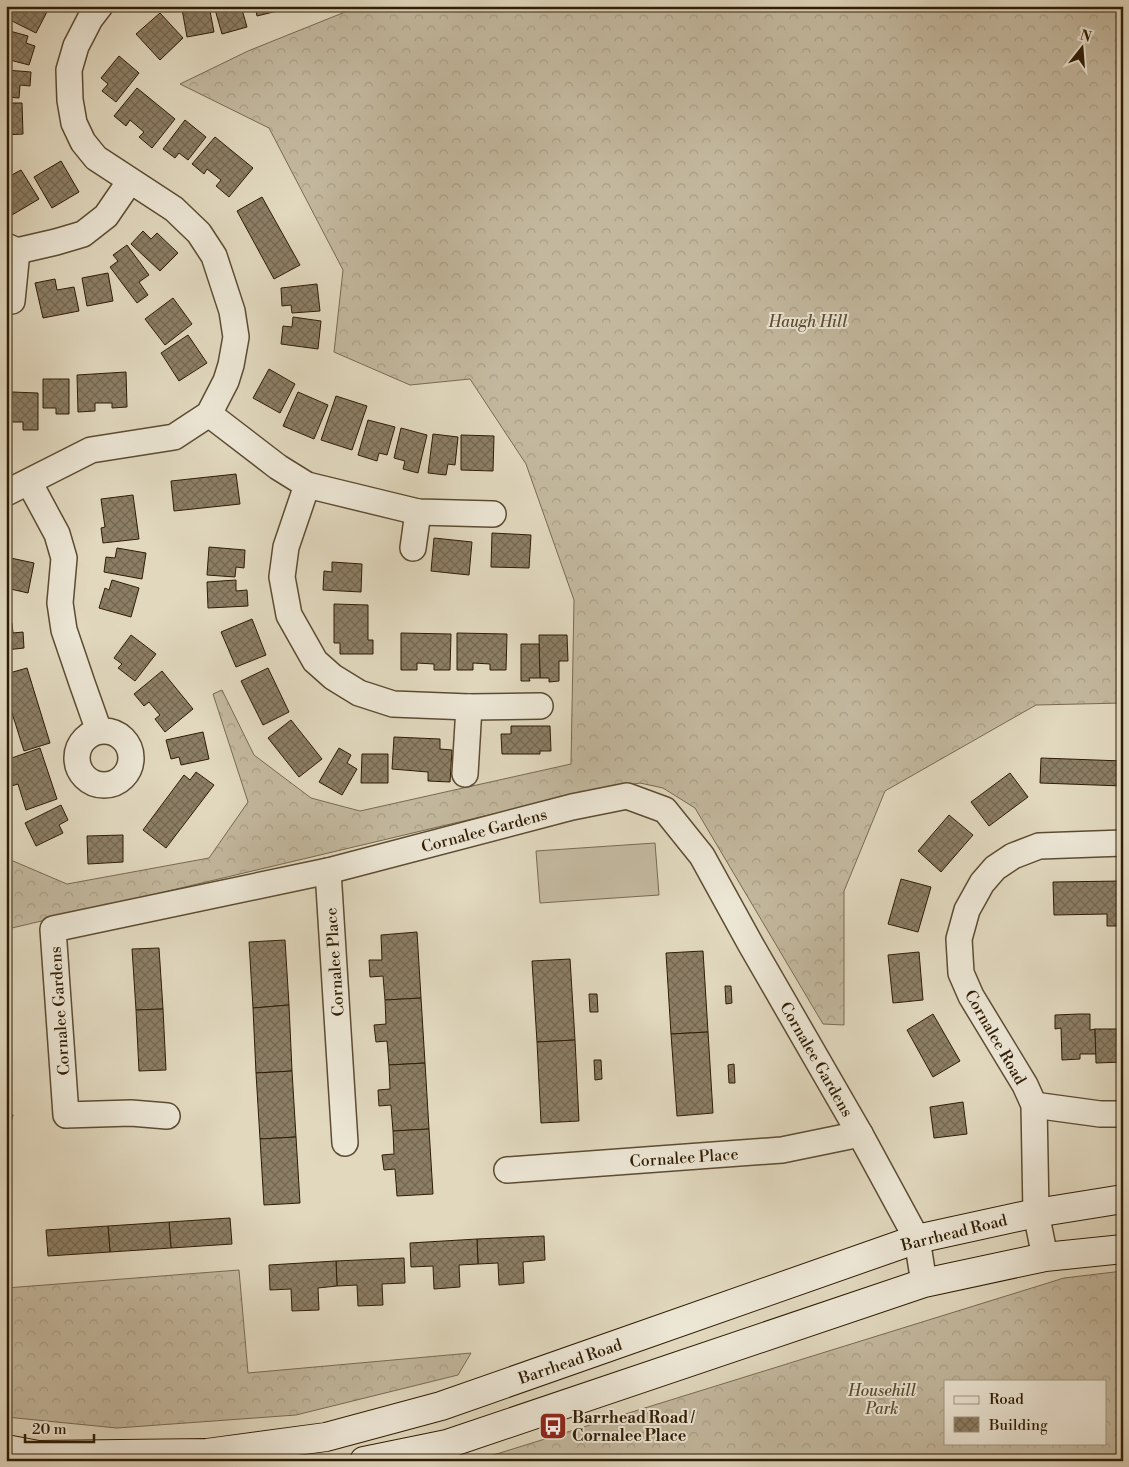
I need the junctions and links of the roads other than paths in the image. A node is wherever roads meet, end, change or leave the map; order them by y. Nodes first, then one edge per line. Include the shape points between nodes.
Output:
1 (100, 6) edge
2 (130, 181) junction
3 (11, 249) edge
4 (12, 301) dead end
5 (209, 414) junction
6 (29, 482) junction
7 (307, 485) junction
8 (6, 493) edge
9 (418, 512) junction
10 (493, 514) dead end
11 (413, 548) dead end
12 (540, 706) dead end
13 (469, 707) junction
14 (99, 731) dead end
15 (465, 774) dead end
16 (1123, 843) edge
17 (328, 870) junction
18 (1034, 1105) junction
19 (1123, 1114) edge
20 (167, 1116) dead end
21 (860, 1134) junction
22 (345, 1143) dead end
23 (507, 1170) dead end
24 (1123, 1199) edge
25 (1036, 1213) junction
26 (917, 1239) junction
27 (1123, 1249) edge
28 (1045, 1257) junction
29 (924, 1282) junction
30 (6, 1449) edge
31 (83, 1458) edge
32 (364, 1461) edge

1 - 2 street via 76,46 70,70 70,100 74,123 83,142 96,158
2 - 3 street via 106,216 83,234
2 - 5 street via 174,209 199,233 214,256 224,284 236,337 226,381
3 - 4 street
5 - 6 street via 174,437 91,450
5 - 7 street
6 - 8 street
6 - 14 street via 56,534 64,558 60,603 64,630
7 - 9 street
7 - 13 street via 286,547 282,577 289,615 315,660 333,677 358,693 393,704
9 - 10 street
9 - 11 street
12 - 13 street
13 - 15 street
16 - 18 street, Cornalee Road via 1039,846 1013,856 982,883 967,910 959,939 961,973
17 - 20 street, Cornalee Gardens via 53,929 66,1115 131,1113
17 - 21 street, Cornalee Gardens via 572,807 627,796 665,810 702,856
17 - 22 street, Cornalee Place
18 - 19 street
18 - 25 street, Cornalee Road
21 - 23 street, Cornalee Place via 782,1150
21 - 26 street, Cornalee Gardens
24 - 25 main road, Barrhead Road
25 - 26 main road, Barrhead Road
25 - 28 street, Cornalee Road
26 - 29 street, Cornalee Gardens
26 - 31 main road, Barrhead Road via 441,1406 326,1437 207,1453
27 - 28 main road
28 - 29 main road
29 - 32 main road via 447,1444
30 - 31 main road, Barrhead Road

